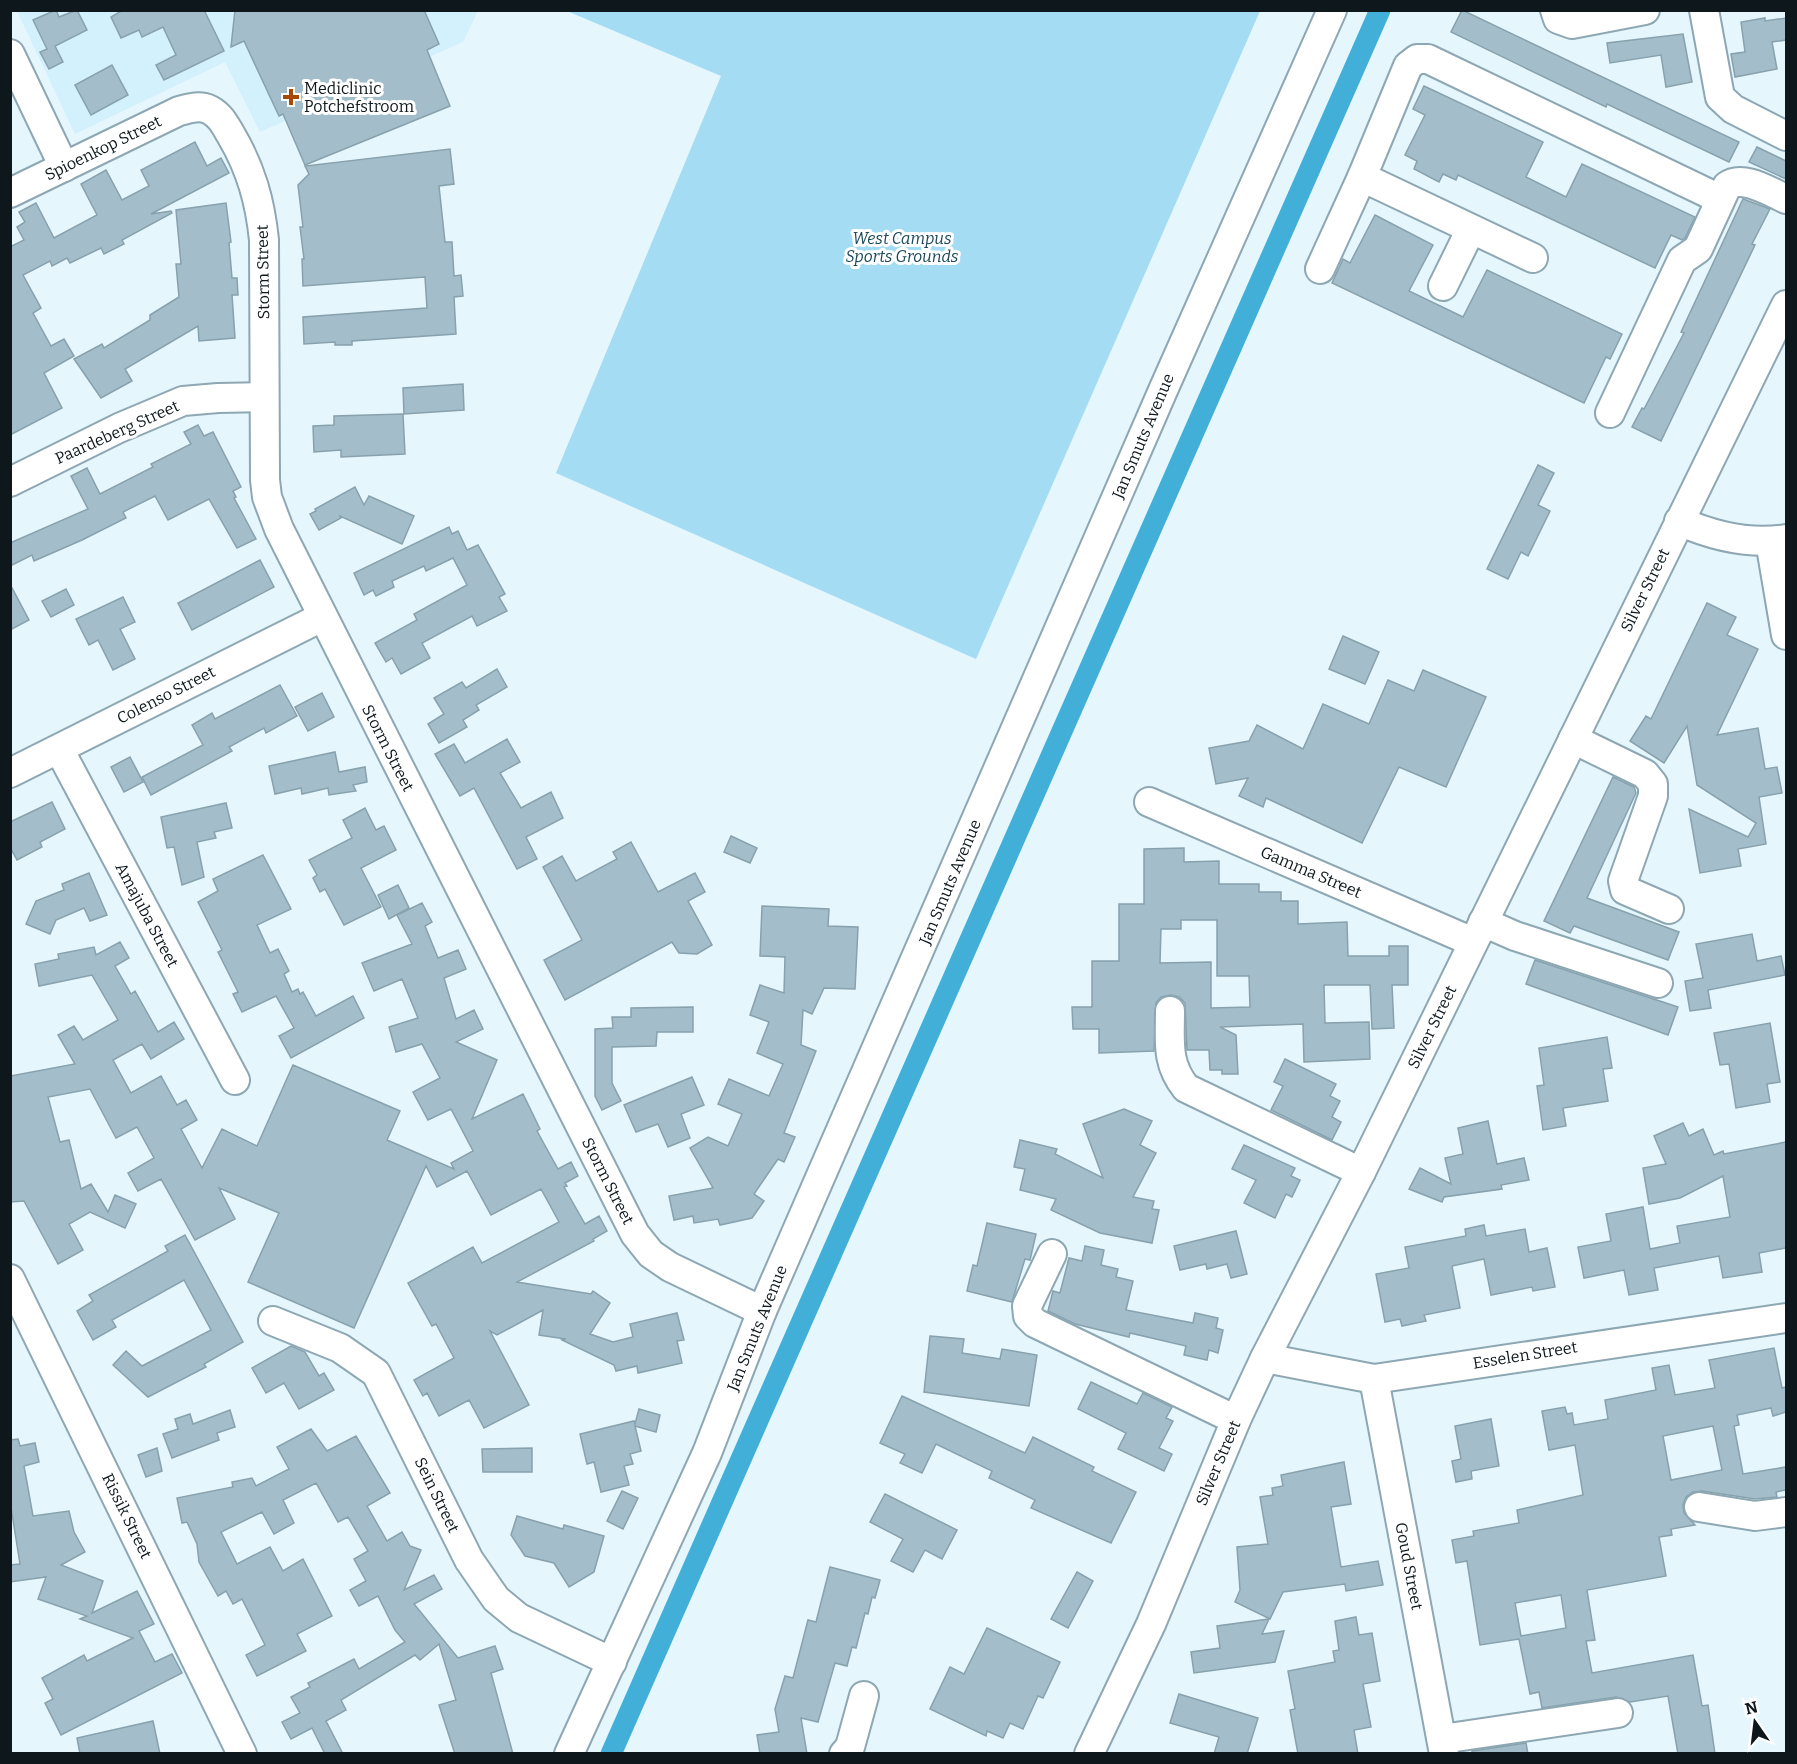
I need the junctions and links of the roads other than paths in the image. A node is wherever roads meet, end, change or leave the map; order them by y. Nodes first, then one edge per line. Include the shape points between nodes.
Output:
1 (1332, 10) edge
2 (1555, 10) edge
3 (1645, 10) edge
4 (1704, 10) edge
5 (13, 64) edge
6 (196, 106) joint
7 (1786, 136) edge
8 (64, 167) junction
9 (1362, 177) junction
10 (10, 193) edge
11 (1720, 199) junction
12 (1786, 199) edge
13 (1471, 229) junction
14 (1533, 258) dead end
15 (1320, 269) dead end
16 (1443, 286) dead end
17 (1786, 305) edge
18 (264, 397) junction
19 (1610, 413) dead end
20 (10, 482) edge
21 (1678, 521) junction
22 (1778, 540) edge
23 (322, 617) junction
24 (1786, 635) edge
25 (1573, 739) junction
26 (59, 748) junction
27 (10, 773) edge
28 (1149, 802) dead end
29 (1669, 909) dead end
30 (1478, 932) junction
31 (1658, 983) dead end
32 (1170, 1011) dead end
33 (235, 1080) dead end
34 (1361, 1172) junction
35 (1052, 1254) dead end
36 (10, 1279) edge
37 (762, 1311) junction
38 (1786, 1318) edge
39 (273, 1321) dead end
40 (1265, 1358) junction
41 (1374, 1379) junction
42 (1236, 1420) junction
43 (1699, 1507) dead end
44 (1786, 1512) edge
45 (612, 1662) junction
46 (864, 1696) dead end
47 (1618, 1713) dead end
48 (1443, 1746) edge
49 (242, 1754) edge
50 (569, 1754) edge
51 (844, 1754) edge
52 (1089, 1754) edge

1 - 37 street, Jan Smuts Avenue
2 - 3 street via 1558,19 1572,24
4 - 7 street via 1720,97 1734,109
5 - 8 street
6 - 8 street, Spioenkop Street
6 - 18 street, Storm Street via 220,116 243,156 260,207 264,240
8 - 10 street, Spioenkop Street
9 - 11 street via 1408,66 1422,58
9 - 13 street
9 - 15 street
11 - 12 street via 1728,186 1740,181
11 - 19 street via 1698,249 1682,260
13 - 14 street
13 - 16 street
17 - 21 street, Silver Street
18 - 20 street, Paardeberg Street via 183,401
18 - 23 street, Storm Street via 267,497
21 - 22 street via 1733,539
21 - 25 street, Silver Street
22 - 24 street
23 - 26 street, Colenso Street
23 - 37 street, Storm Street via 635,1234 651,1254 670,1267
25 - 29 street via 1645,774 1653,784 1653,796 1623,881 1625,890 1634,896
25 - 30 street, Silver Street
26 - 27 street, Colenso Street
26 - 33 street, Amajuba Street
28 - 30 street, Gamma Street
30 - 31 street, Gamma Street via 1515,936
30 - 34 street, Silver Street
32 - 34 street via 1170,1060 1186,1088
34 - 40 street, Silver Street
35 - 42 street via 1027,1306 1028,1316 1035,1323
36 - 49 street, Rissik Street
37 - 45 street, Jan Smuts Avenue via 707,1453
38 - 41 street, Esselen Street
39 - 45 street, Sein Street via 340,1348 376,1373 469,1560 496,1599 519,1618
40 - 41 street, Esselen Street
40 - 42 street, Silver Street
41 - 48 street, Goud Street
42 - 52 street, Silver Street via 1151,1624
43 - 44 street via 1755,1516
45 - 50 street, Jan Smuts Avenue
46 - 51 street via 850,1747
47 - 48 street

